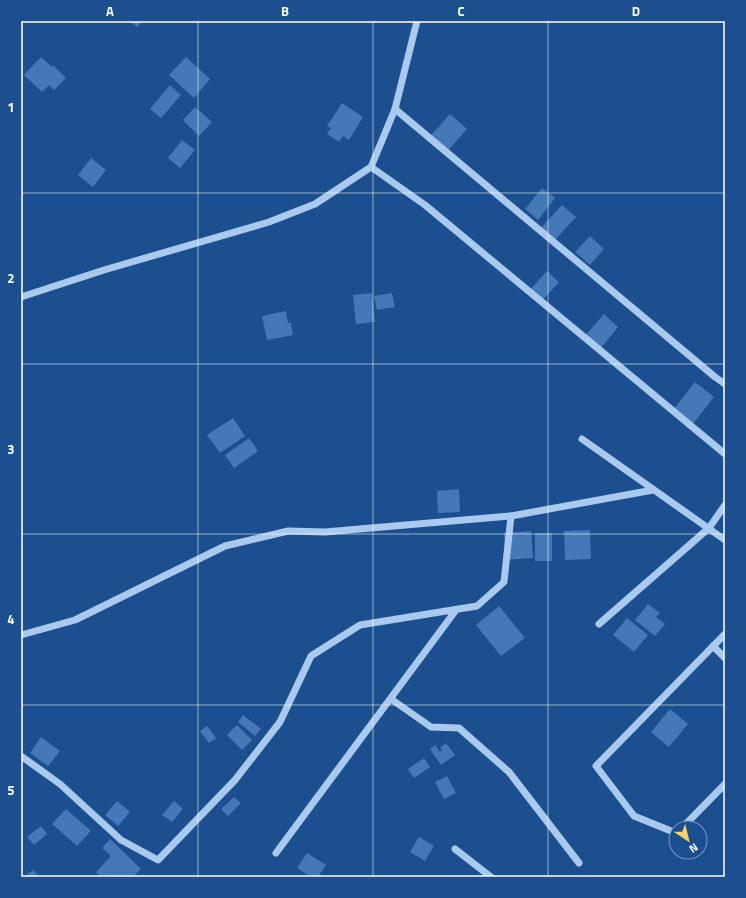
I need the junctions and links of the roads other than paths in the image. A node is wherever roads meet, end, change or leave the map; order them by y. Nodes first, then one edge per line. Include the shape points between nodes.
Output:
1 (417, 21) edge
2 (395, 109) junction
3 (370, 167) junction
4 (21, 297) edge
5 (725, 384) edge
6 (582, 439) dead end
7 (725, 454) edge
8 (653, 490) junction
9 (725, 505) edge
10 (511, 516) junction
11 (709, 528) junction
12 (725, 540) edge
13 (456, 610) junction
14 (598, 624) dead end
15 (725, 634) edge
16 (21, 635) edge
17 (713, 646) junction
18 (725, 658) edge
19 (390, 699) junction
20 (21, 756) edge
21 (725, 784) edge
22 (690, 820) edge
23 (668, 830) edge
24 (455, 849) dead end
25 (276, 853) dead end
26 (579, 863) dead end
27 (491, 877) edge

1 - 2 street
2 - 3 street
2 - 5 street
3 - 4 street via 315,204 269,222
3 - 7 street via 425,205
6 - 8 street
8 - 10 street
8 - 11 street
9 - 11 street
10 - 13 street via 504,582 477,606
10 - 16 street via 325,532 288,531 225,546 75,620
11 - 12 street
11 - 14 street
13 - 19 street
13 - 20 street via 360,625 311,656 280,722 236,780 158,860 121,840 60,784
15 - 17 street
17 - 18 street
17 - 23 street via 596,766 634,816
19 - 25 street
19 - 26 street via 431,727 459,728 509,772
21 - 22 street
24 - 27 street

